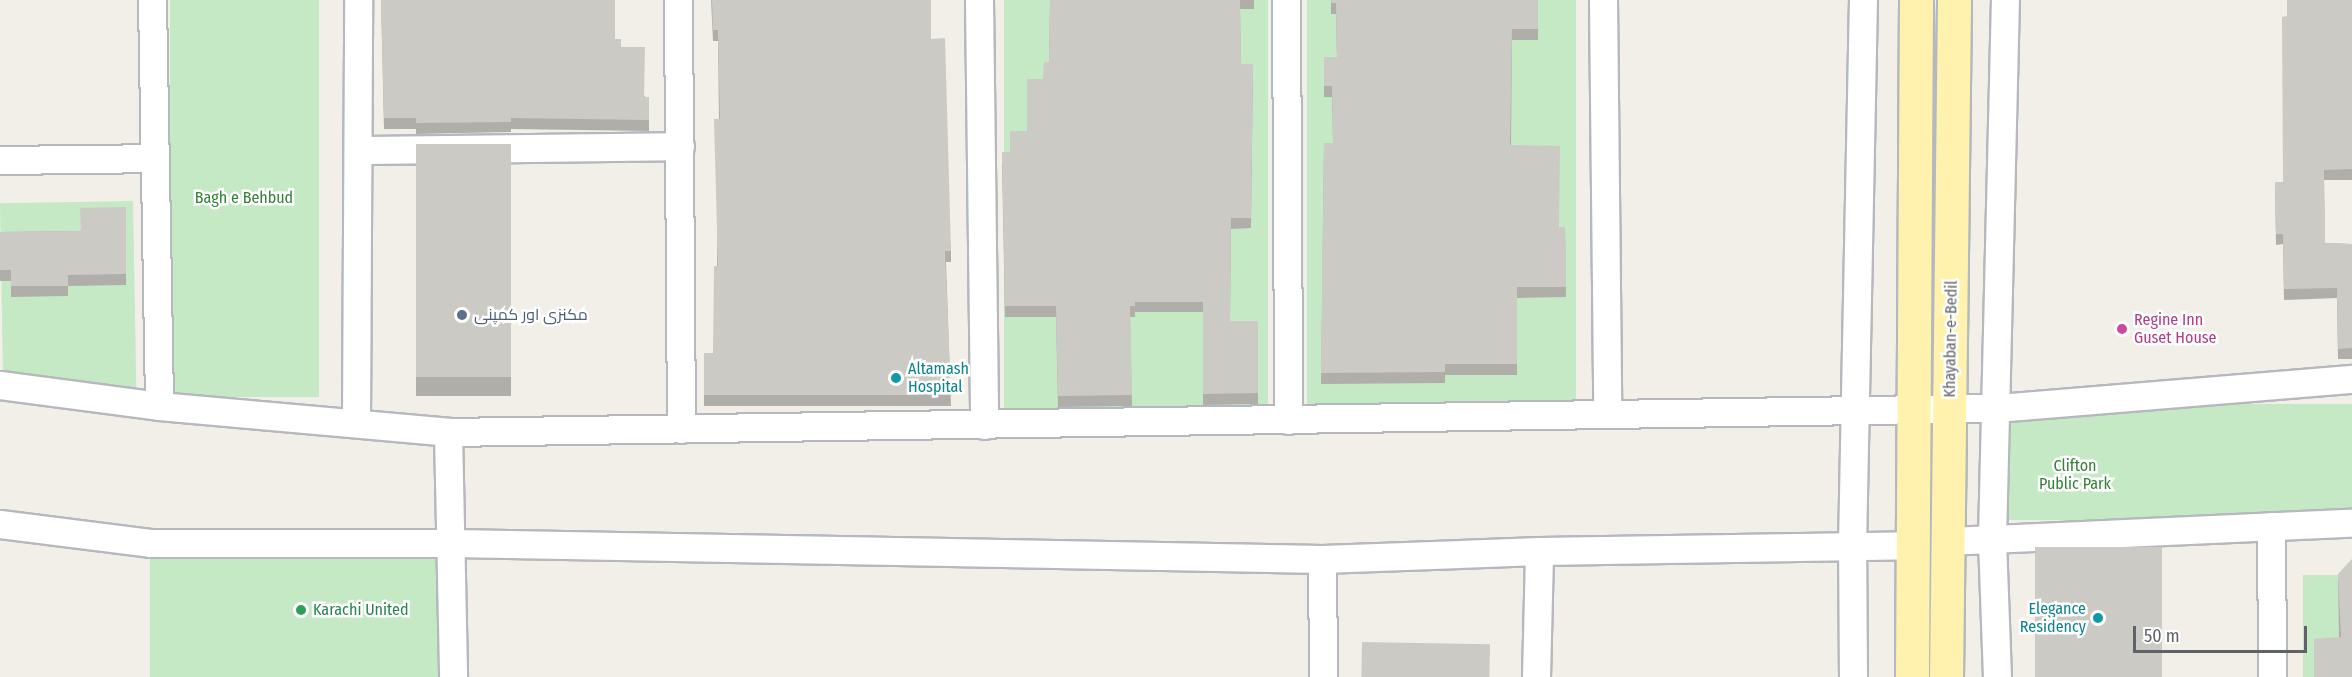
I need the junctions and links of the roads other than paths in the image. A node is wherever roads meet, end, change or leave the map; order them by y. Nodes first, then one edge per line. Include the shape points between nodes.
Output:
1 (152, 0) edge
2 (358, 0) edge
3 (678, 0) edge
4 (979, 0) edge
5 (1286, 0) edge
6 (1603, 0) edge
7 (1863, 0) edge
8 (1916, 0) edge
9 (1954, 0) edge
10 (2005, 0) edge
11 (681, 146) junction
12 (360, 150) junction
13 (154, 158) junction
14 (0, 160) edge
15 (2352, 379) edge
16 (0, 385) edge
17 (159, 406) junction
18 (1996, 408) junction
19 (1914, 409) junction
20 (1950, 409) junction
21 (1855, 410) junction
22 (1607, 413) junction
23 (1288, 420) junction
24 (356, 423) junction
25 (984, 425) junction
26 (681, 429) junction
27 (448, 432) junction
28 (0, 524) edge
29 (2352, 524) edge
30 (2271, 526) junction
31 (1992, 538) junction
32 (1948, 541) junction
33 (453, 543) junction
34 (1912, 545) junction
35 (1852, 546) junction
36 (1539, 551) junction
37 (1322, 559) junction
38 (453, 677) edge
39 (1323, 677) edge
40 (1536, 677) edge
41 (1853, 677) edge
42 (1912, 677) edge
43 (1946, 677) edge
44 (1997, 677) edge
45 (2272, 677) edge

1 - 13 street
2 - 12 street
3 - 11 street
4 - 25 street
5 - 23 street
6 - 22 street
7 - 21 street
8 - 19 main road
9 - 20 main road, Khayaban-e-Bedil
10 - 18 street
11 - 12 street
11 - 26 street
12 - 24 street
13 - 14 street
13 - 17 street
15 - 18 street
16 - 17 street
17 - 24 street
18 - 20 street
18 - 31 street
19 - 20 street
19 - 21 street
19 - 34 main road
20 - 32 main road, Khayaban-e-Bedil
21 - 22 street
21 - 35 street
22 - 23 street
23 - 25 street
24 - 27 street
25 - 26 street
26 - 27 street
27 - 33 street
28 - 33 street via 150,543
29 - 30 street
30 - 31 street
30 - 45 street
31 - 32 street
31 - 44 street
32 - 43 main road, Khayaban-e-Bedil
33 - 37 street
33 - 38 street
34 - 35 street
34 - 42 main road
35 - 36 street
35 - 41 street
36 - 37 street
36 - 40 street
37 - 39 street

